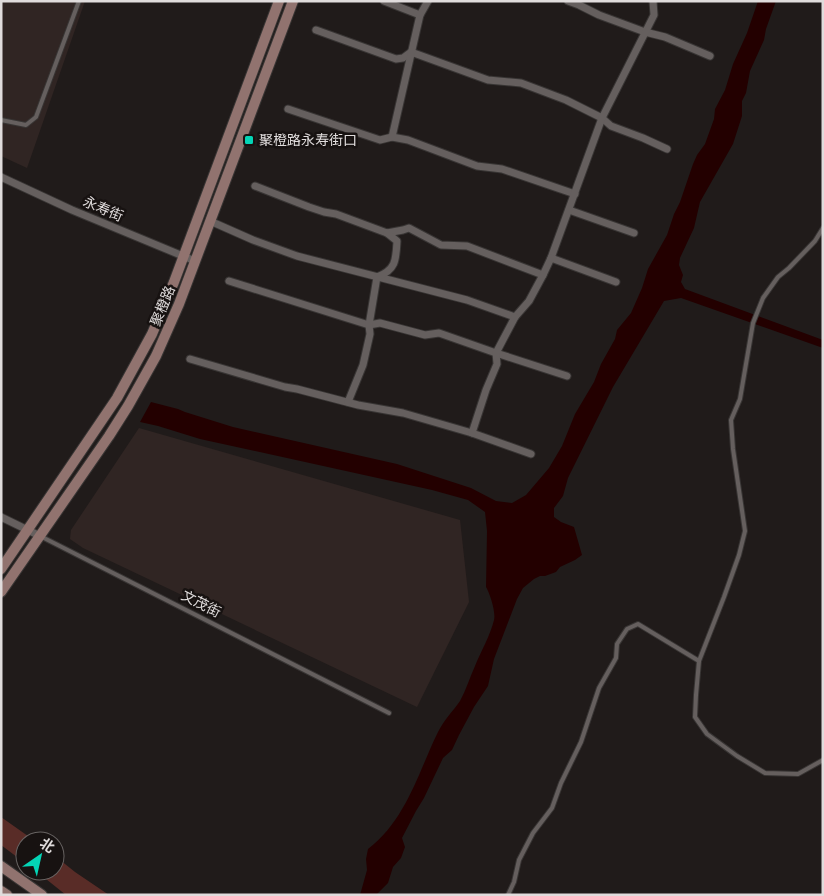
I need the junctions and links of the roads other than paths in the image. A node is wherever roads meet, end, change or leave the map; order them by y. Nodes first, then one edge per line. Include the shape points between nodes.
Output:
1 (79, 1) edge
2 (280, 1) edge
3 (293, 1) edge
4 (384, 1) edge
5 (428, 1) edge
6 (568, 1) edge
7 (653, 1) edge
8 (420, 15) junction
9 (316, 30) dead end
10 (645, 32) junction
11 (411, 52) junction
12 (710, 56) dead end
13 (288, 108) dead end
14 (602, 118) junction
15 (1, 120) edge
16 (392, 137) junction
17 (667, 149) dead end
18 (1, 177) edge
19 (255, 186) dead end
20 (575, 194) junction
21 (569, 210) junction
22 (210, 222) junction
23 (823, 228) edge
24 (387, 233) junction
25 (634, 233) dead end
26 (183, 257) junction
27 (551, 258) junction
28 (195, 261) junction
29 (543, 275) junction
30 (377, 277) junction
31 (229, 281) dead end
32 (616, 282) dead end
33 (515, 317) junction
34 (369, 325) junction
35 (496, 353) junction
36 (190, 359) dead end
37 (567, 376) dead end
38 (348, 402) junction
39 (472, 433) junction
40 (531, 454) dead end
41 (1, 517) edge
42 (28, 530) junction
43 (40, 536) junction
44 (1, 569) edge
45 (1, 592) edge
46 (699, 661) junction
47 (389, 713) dead end
48 (823, 760) edge
49 (1, 866) edge
50 (1, 891) edge
51 (7, 895) edge
52 (42, 895) edge
53 (508, 895) edge

1 - 15 lane via 36,117 26,125
2 - 26 street, 聚橙路
3 - 22 street, 聚橙路
4 - 8 street
5 - 8 street
6 - 10 street
7 - 10 street via 654,15
8 - 11 street
9 - 11 street via 396,59
10 - 12 street
10 - 14 street
11 - 14 street via 488,80 521,84 566,100
11 - 16 street
13 - 16 street via 380,140
14 - 17 street via 611,126
14 - 20 street
16 - 20 street via 476,166 502,169
18 - 26 street, 永寿街
19 - 24 street
20 - 21 street
21 - 25 street
21 - 27 street
22 - 28 street, 聚橙路
22 - 30 street via 297,256
23 - 46 lane via 815,241 778,277 763,298 753,323 740,399 731,420 745,531
24 - 29 street via 409,228 441,244 468,246
24 - 30 street via 397,241 396,260 387,274
26 - 28 street, 永寿街
26 - 42 street, 聚橙路 via 152,334 127,382
27 - 29 street
27 - 32 street
28 - 43 street, 聚橙路 via 164,340 140,385
29 - 33 street via 529,301
30 - 33 street via 467,300
30 - 34 street
31 - 34 street
33 - 35 street
34 - 35 street via 380,323 425,335 439,333
34 - 38 street via 363,365
35 - 37 street
35 - 39 street via 497,364
36 - 38 street
38 - 39 street via 403,413
39 - 40 street
41 - 42 street, 文茂街
42 - 43 street, 文茂街
42 - 44 street, 聚橙路
43 - 45 street, 聚橙路
43 - 47 lane, 文茂街
46 - 48 lane via 695,717 707,734 765,773 798,774
46 - 53 lane via 638,624 627,629 617,644 616,658 598,688 581,742 552,808 519,860
49 - 52 street
50 - 51 street

